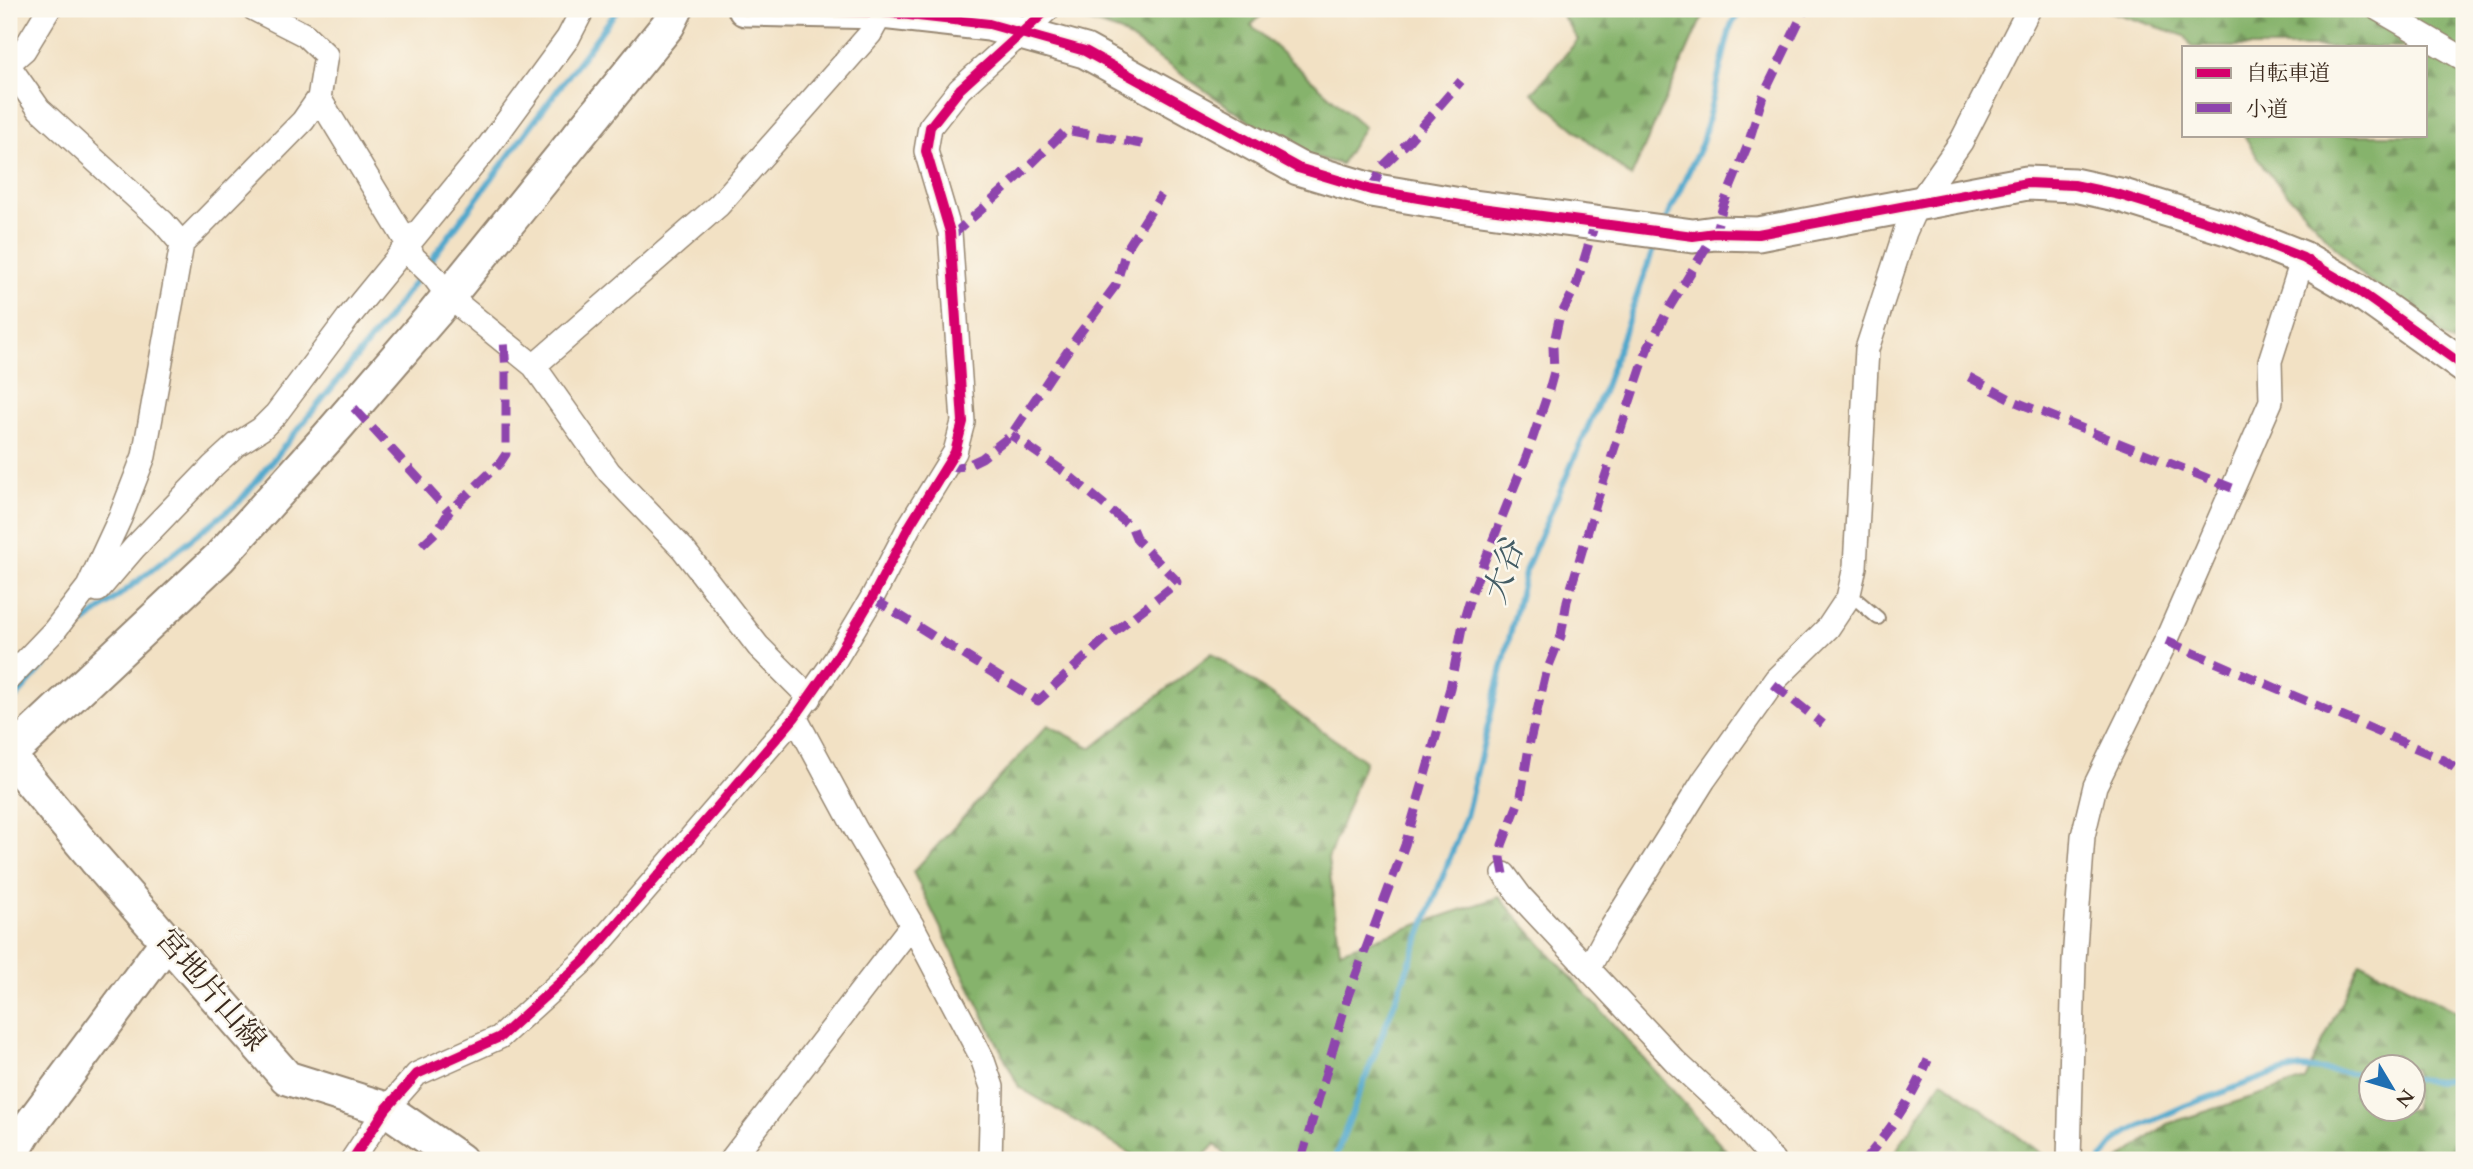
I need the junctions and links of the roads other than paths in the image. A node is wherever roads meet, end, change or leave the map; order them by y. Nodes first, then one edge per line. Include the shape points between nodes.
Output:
1 (49, 9) edge
2 (254, 9) edge
3 (583, 9) edge
4 (676, 9) edge
5 (745, 9) edge
6 (1048, 9) edge
7 (2029, 9) edge
8 (2378, 9) edge
9 (883, 12) junction
10 (1020, 32) junction
11 (2464, 58) edge
12 (9, 64) edge
13 (319, 98) junction
14 (1917, 205) junction
15 (182, 244) junction
16 (408, 244) junction
17 (2303, 258) junction
18 (449, 296) junction
19 (534, 366) junction
20 (2464, 366) edge
21 (88, 587) junction
22 (1848, 598) junction
23 (1878, 618) dead end
24 (9, 678) edge
25 (810, 698) junction
26 (795, 717) junction
27 (9, 755) edge
28 (1504, 874) dead end
29 (912, 925) junction
30 (168, 940) junction
31 (1589, 968) junction
32 (386, 1109) junction
33 (9, 1159) edge
34 (352, 1160) edge
35 (460, 1160) edge
36 (731, 1160) edge
37 (990, 1160) edge
38 (1773, 1160) edge
39 (2069, 1160) edge

1 - 12 street via 24,50
2 - 13 street via 305,36 326,55
3 - 16 street via 568,38 488,147
4 - 18 street via 668,25
5 - 9 street
6 - 10 street
7 - 14 street via 1961,142
8 - 11 street
9 - 10 street
9 - 19 street via 870,34 719,205
10 - 14 street via 1085,51 1298,168 1371,190 1693,236 1758,234
10 - 25 street via 960,89 930,127 926,151 950,232 963,422 955,452
12 - 15 street via 39,109
13 - 15 street via 303,121
13 - 16 street
14 - 17 street via 2027,183 2074,185 2120,194
14 - 22 street via 1867,349 1854,567
15 - 21 street via 144,456
16 - 18 street via 413,257
16 - 21 street via 276,414 213,466 98,590
17 - 20 street via 2356,289
17 - 39 street via 2270,361 2271,401 2166,641 2095,786 2083,836 2074,961
18 - 19 street
18 - 27 street via 219,558
19 - 25 street via 609,472 683,549 758,646
21 - 24 street
22 - 23 lane
22 - 31 street via 1828,628 1776,679 1704,780
25 - 26 street
26 - 29 street
26 - 32 street via 587,958 500,1037 417,1074
27 - 30 street, 宮地片山線
28 - 31 street
29 - 36 street
29 - 37 street via 982,1058 992,1087
30 - 32 street, 宮地片山線 via 287,1077
30 - 33 street
31 - 38 street
32 - 34 street
32 - 35 street, 宮地片山線

